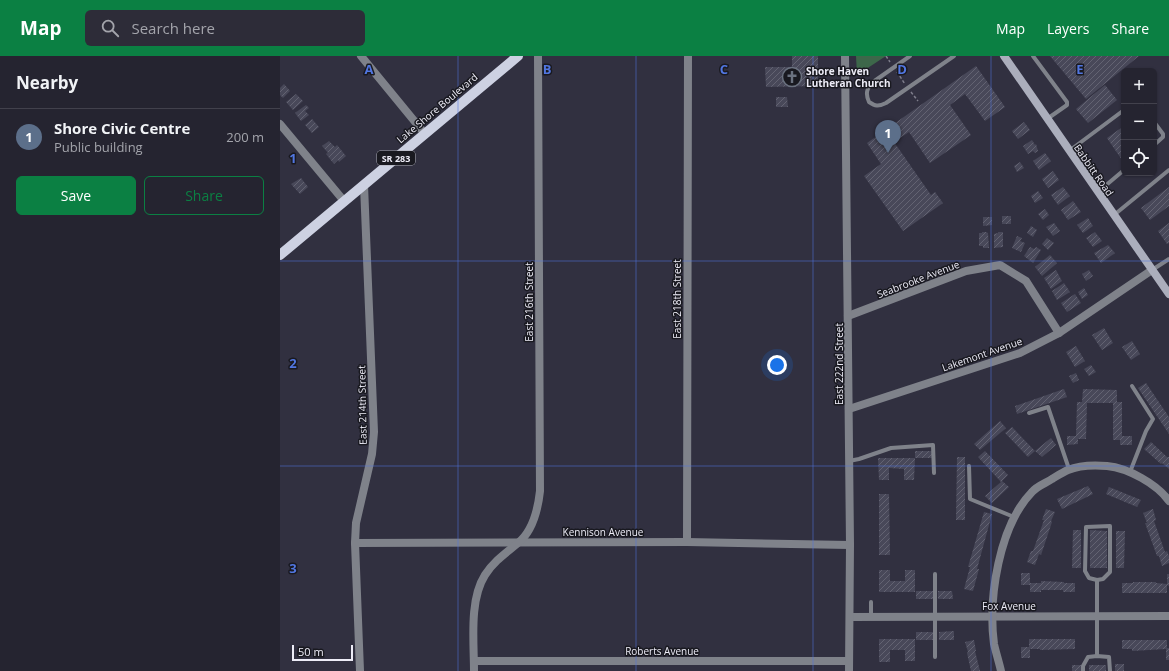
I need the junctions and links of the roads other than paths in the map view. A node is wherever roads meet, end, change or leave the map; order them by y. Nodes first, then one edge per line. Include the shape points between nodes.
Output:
1 (361, 56) edge
2 (538, 56) edge
3 (688, 56) edge
4 (846, 56) edge
5 (910, 56) edge
6 (954, 56) edge
7 (1004, 56) edge
8 (1033, 56) edge
9 (512, 58) edge
10 (1121, 112) edge
11 (1047, 120) junction
12 (280, 124) edge
13 (1157, 126) edge
14 (425, 134) junction
15 (1157, 143) edge
16 (1069, 151) junction
17 (1169, 170) edge
18 (1121, 172) edge
19 (364, 185) junction
20 (1097, 192) junction
21 (344, 201) junction
22 (1114, 215) junction
23 (280, 255) edge
24 (1169, 259) edge
25 (1152, 270) junction
26 (1169, 294) edge
27 (848, 316) junction
28 (1059, 333) junction
29 (1132, 386) dead end
30 (849, 409) junction
31 (1029, 413) dead end
32 (849, 460) junction
33 (969, 466) dead end
34 (1069, 469) junction
35 (1130, 472) junction
36 (934, 473) dead end
37 (1169, 501) edge
38 (1014, 517) junction
39 (520, 542) junction
40 (687, 542) junction
41 (355, 543) junction
42 (850, 545) junction
43 (935, 574) dead end
44 (1097, 580) junction
45 (871, 602) dead end
46 (871, 616) junction
47 (935, 616) junction
48 (993, 616) junction
49 (1098, 616) junction
50 (1169, 616) edge
51 (850, 617) junction
52 (1097, 656) junction
53 (935, 657) dead end
54 (474, 661) junction
55 (849, 661) junction
56 (360, 671) edge
57 (474, 671) edge
58 (849, 671) edge
59 (1001, 671) edge
60 (1083, 671) edge
61 (1110, 671) edge

1 - 14 street
2 - 39 street, East 216th Street via 540,491 533,524
3 - 40 street, East 218th Street
4 - 27 street, East 222nd Street
5 - 6 lane via 869,86 868,102 880,106
7 - 11 main road, Babbitt Road
8 - 11 lane via 1067,102 1067,105
9 - 14 main road, Lake Shore Boulevard / SR 283
10 - 16 lane
11 - 16 main road, Babbitt Road
12 - 21 street
13 - 15 lane via 1163,134 1163,138
14 - 19 main road, Lake Shore Boulevard / SR 283
16 - 20 main road, Babbitt Road
17 - 22 lane
18 - 20 lane
19 - 21 main road, Lake Shore Boulevard / SR 283
19 - 41 street, East 214th Street via 374,432 372,454 356,523
20 - 22 main road, Babbitt Road
21 - 23 main road, Lake Shore Boulevard / SR 283
22 - 25 main road, Babbitt Road
24 - 25 lane
25 - 26 main road, Babbitt Road
25 - 28 street, Lakemont Avenue
27 - 28 street, Seabrooke Avenue via 966,271 1000,265 1026,281
27 - 30 street, East 222nd Street
28 - 30 street, Lakemont Avenue via 1020,353
29 - 35 lane via 1153,419 1143,437
30 - 32 street, East 222nd Street
31 - 34 lane via 1048,407
32 - 36 lane via 891,448 934,445
32 - 42 street, East 222nd Street
33 - 38 lane via 970,499
34 - 35 street via 1092,465
34 - 38 street via 1032,491
35 - 37 street via 1165,495
38 - 48 street via 1000,552
39 - 40 street, Kennison Avenue
39 - 41 street, Kennison Avenue
39 - 54 street, East 216th Street via 485,574 479,587 474,610
40 - 42 street, Kennison Avenue
41 - 56 street, East 214th Street
42 - 51 street, East 222nd Street
43 - 47 lane
44 - 44 lane via 1103,579 1110,572 1110,526 1086,527 1085,571 1089,578
44 - 49 lane
45 - 46 lane
46 - 47 street, Fox Avenue
46 - 51 street, Fox Avenue
47 - 48 street, Fox Avenue
47 - 53 lane
48 - 49 street, Fox Avenue
48 - 59 street via 994,644
49 - 50 street, Fox Avenue
49 - 52 lane
51 - 55 street, East 222nd Street
52 - 60 lane via 1088,657
52 - 61 lane via 1109,657
54 - 55 street, Roberts Avenue
54 - 57 street, East 216th Street
55 - 58 street, East 222nd Street

